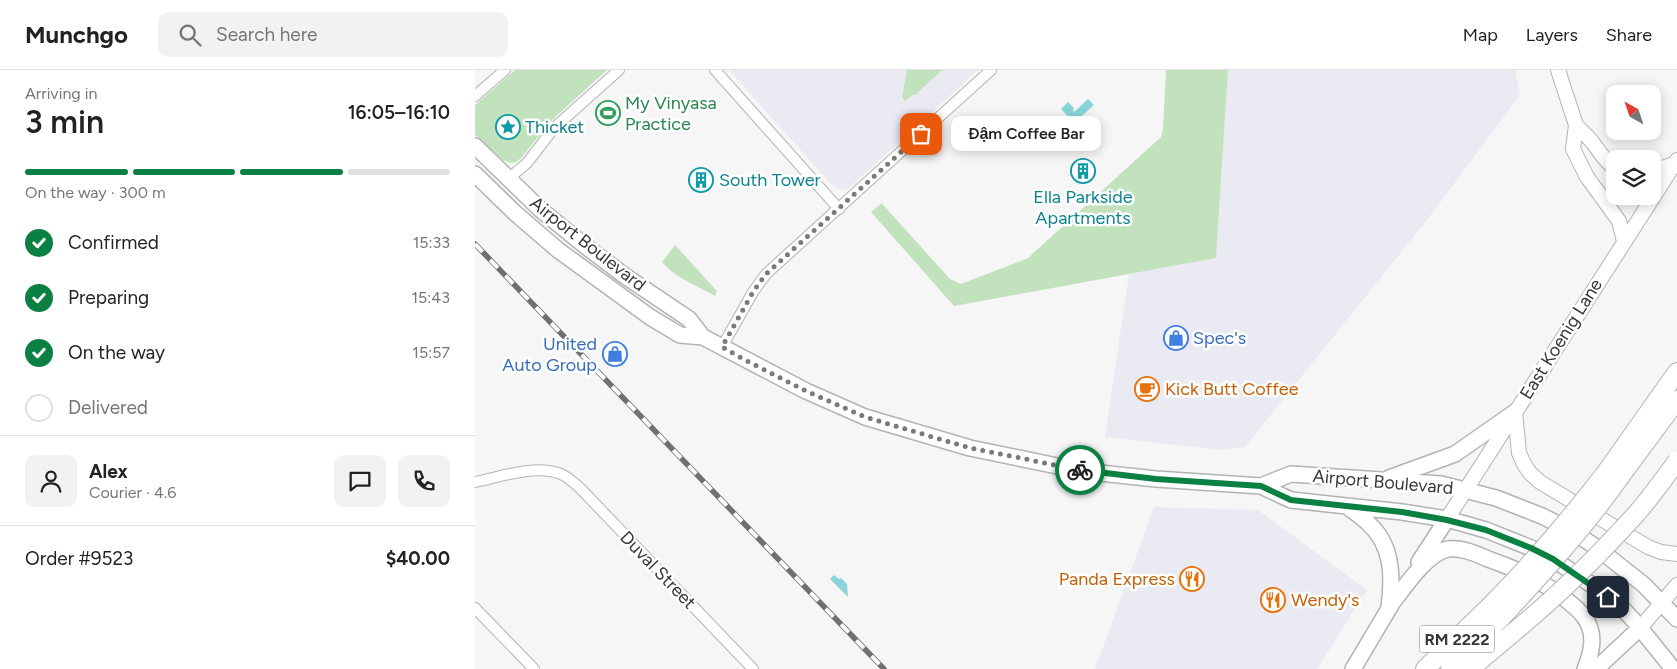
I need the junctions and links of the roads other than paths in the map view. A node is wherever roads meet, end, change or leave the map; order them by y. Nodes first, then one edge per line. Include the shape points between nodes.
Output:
1 (505, 70) edge
2 (619, 70) edge
3 (715, 70) edge
4 (991, 70) edge
5 (1559, 70) edge
6 (475, 96) edge
7 (1576, 125) junction
8 (475, 146) edge
9 (1606, 161) edge
10 (1675, 162) edge
11 (1661, 168) edge
12 (475, 173) edge
13 (508, 179) junction
14 (839, 209) junction
15 (1624, 241) junction
16 (703, 338) junction
17 (722, 347) junction
18 (1677, 372) edge
19 (1677, 400) edge
20 (1515, 412) junction
21 (1677, 462) edge
22 (1614, 474) junction
23 (1385, 479) junction
24 (475, 482) edge
25 (1261, 486) junction
26 (1467, 490) junction
27 (1345, 506) junction
28 (1447, 520) junction
29 (1677, 554) edge
30 (1677, 585) edge
31 (1662, 603) junction
32 (1389, 607) junction
33 (475, 608) edge
34 (1495, 613) junction
35 (1677, 619) edge
36 (1640, 628) junction
37 (1667, 668) edge
38 (534, 669) edge
39 (753, 669) edge
40 (1353, 669) edge
41 (1425, 669) edge
42 (1450, 669) edge
43 (1470, 669) edge
44 (1585, 669) edge
45 (1596, 669) edge

1 - 6 street
2 - 13 street via 554,128 527,163
3 - 14 street
4 - 14 street
5 - 7 main road
7 - 9 main road
7 - 15 main road via 1573,149 1587,177 1619,221
8 - 13 main road, Airport Boulevard
10 - 11 main road
10 - 15 main road, East Koenig Lane
12 - 13 main road via 486,174 499,182
12 - 16 main road, Airport Boulevard via 558,250 629,302 680,335
13 - 16 main road, Airport Boulevard via 584,245 689,319
14 - 17 street via 766,274
15 - 20 main road, East Koenig Lane
16 - 17 main road, Airport Boulevard
17 - 25 main road, Airport Boulevard via 806,391 865,417 970,448 1091,472
18 - 22 highway, RM 2222
19 - 22 highway, RM 2222
20 - 23 main road via 1455,454
20 - 26 main road, East Koenig Lane
20 - 29 main road via 1519,453 1540,482 1648,547
21 - 43 highway, bridge via 1638,512 1591,561 1546,605
22 - 34 highway, RM 2222, bridge via 1599,507 1564,550
23 - 25 main road, Airport Boulevard via 1291,474
23 - 26 main road, Airport Boulevard
24 - 39 street, Duval Street via 532,471 561,474 580,488
25 - 27 main road, Airport Boulevard via 1291,500
26 - 28 main road, East Koenig Lane
26 - 31 main road, Airport Boulevard via 1524,509 1570,530 1624,567
27 - 28 main road, Airport Boulevard
27 - 32 main road via 1369,524 1385,544 1391,571
28 - 32 main road
28 - 36 main road, Airport Boulevard via 1500,536 1553,559 1608,597
30 - 31 main road
31 - 35 main road, Airport Boulevard
31 - 36 main road
32 - 40 main road
32 - 44 main road via 1432,557 1447,549 1465,550 1524,572 1575,606 1591,631 1592,646
33 - 38 street
34 - 41 highway, RM 2222
34 - 42 highway, RM 2222
36 - 37 main road, Airport Boulevard via 1660,651
36 - 45 main road

